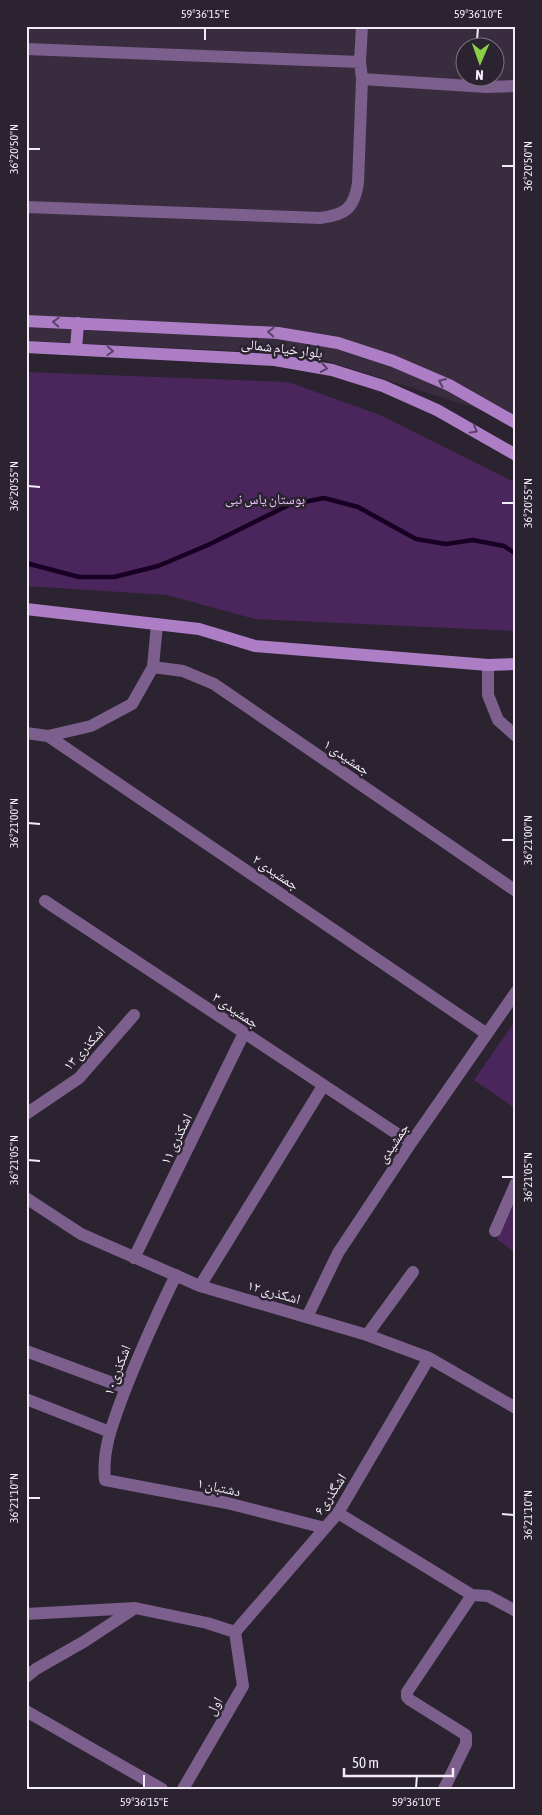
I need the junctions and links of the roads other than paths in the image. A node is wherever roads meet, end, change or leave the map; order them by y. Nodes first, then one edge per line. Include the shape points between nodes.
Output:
1 (362, 26) edge
2 (26, 49) edge
3 (360, 62) junction
4 (362, 78) junction
5 (516, 86) edge
6 (26, 207) edge
7 (26, 321) edge
8 (78, 323) junction
9 (26, 347) edge
10 (76, 349) junction
11 (516, 423) edge
12 (516, 455) edge
13 (26, 609) edge
14 (157, 624) junction
15 (516, 664) edge
16 (488, 665) junction
17 (153, 667) junction
18 (26, 733) edge
19 (48, 736) junction
20 (516, 736) edge
21 (516, 891) edge
22 (45, 901) dead end
23 (516, 992) edge
24 (134, 1015) dead end
25 (244, 1033) junction
26 (487, 1034) junction
27 (324, 1086) junction
28 (26, 1114) edge
29 (411, 1144) junction
30 (516, 1183) edge
31 (26, 1198) edge
32 (495, 1231) dead end
33 (134, 1258) junction
34 (413, 1272) dead end
35 (176, 1275) junction
36 (200, 1286) junction
37 (306, 1317) junction
38 (367, 1335) junction
39 (26, 1351) edge
40 (429, 1358) junction
41 (126, 1388) junction
42 (26, 1399) edge
43 (516, 1408) edge
44 (110, 1432) junction
45 (105, 1480) joint
46 (338, 1513) junction
47 (324, 1528) junction
48 (472, 1595) junction
49 (135, 1608) junction
50 (516, 1611) edge
51 (26, 1614) edge
52 (235, 1632) junction
53 (26, 1677) edge
54 (26, 1711) edge
55 (162, 1789) edge
56 (183, 1789) edge
57 (444, 1789) edge

1 - 3 street
2 - 3 street
3 - 4 street
4 - 5 street via 486,87
4 - 6 street via 356,196 349,209 336,216
8 -> 7 street, بلوار خیام شمالی
8 - 10 street
11 -> 8 street, بلوار خیام شمالی via 449,385 393,361 338,343 278,333
9 - 10 street, بلوار خیام شمالی
10 -> 12 street, بلوار خیام شمالی via 275,360 332,370 383,386 437,410
13 - 14 street
14 - 16 street via 199,629 255,646
14 - 17 street
15 - 16 street
16 - 20 street via 488,695 498,720
17 - 19 street via 132,704 91,726
17 - 21 street, جمشیدی ۱ via 183,671 214,684
18 - 19 street
19 - 26 street, جمشیدی ۲
22 - 25 street, جمشیدی ۳
23 - 26 street, جمشیدی
24 - 28 street, اشکذری ۱۳ via 80,1078
25 - 27 street, جمشیدی ۳
25 - 33 street, اشکذری ۱۱
26 - 29 street, جمشیدی
27 - 29 street, جمشیدی ۳
27 - 36 street
29 - 37 street, جمشیدی via 338,1253
30 - 32 street
31 - 33 street, اشکذری ۱۲ via 81,1234
33 - 35 street, اشکذری ۱۲
34 - 38 street
35 - 36 street, اشکذری ۱۲
35 - 41 street, اشکذری۱۰
36 - 37 street, اشکذری ۱۲
37 - 38 street, اشکذری ۱۲
38 - 40 street, اشکذری ۱۲
39 - 41 street
40 - 43 street, اشکذری ۱۲
40 - 46 street, اشگذری۶
41 - 44 street, اشکذری۱۰
42 - 44 street
44 - 45 street, اشکذری۱۰ via 104,1464
45 - 47 street, دشتبان ۱ via 227,1503
46 - 47 street, اشگذری۶
46 - 48 street
47 - 52 street, اشگذری۶
48 - 50 street via 488,1596
48 - 57 street via 407,1692 410,1700 466,1735 466,1744
49 - 51 street
49 - 52 street
49 - 53 street
52 - 56 street, اول via 243,1686
54 - 55 street

